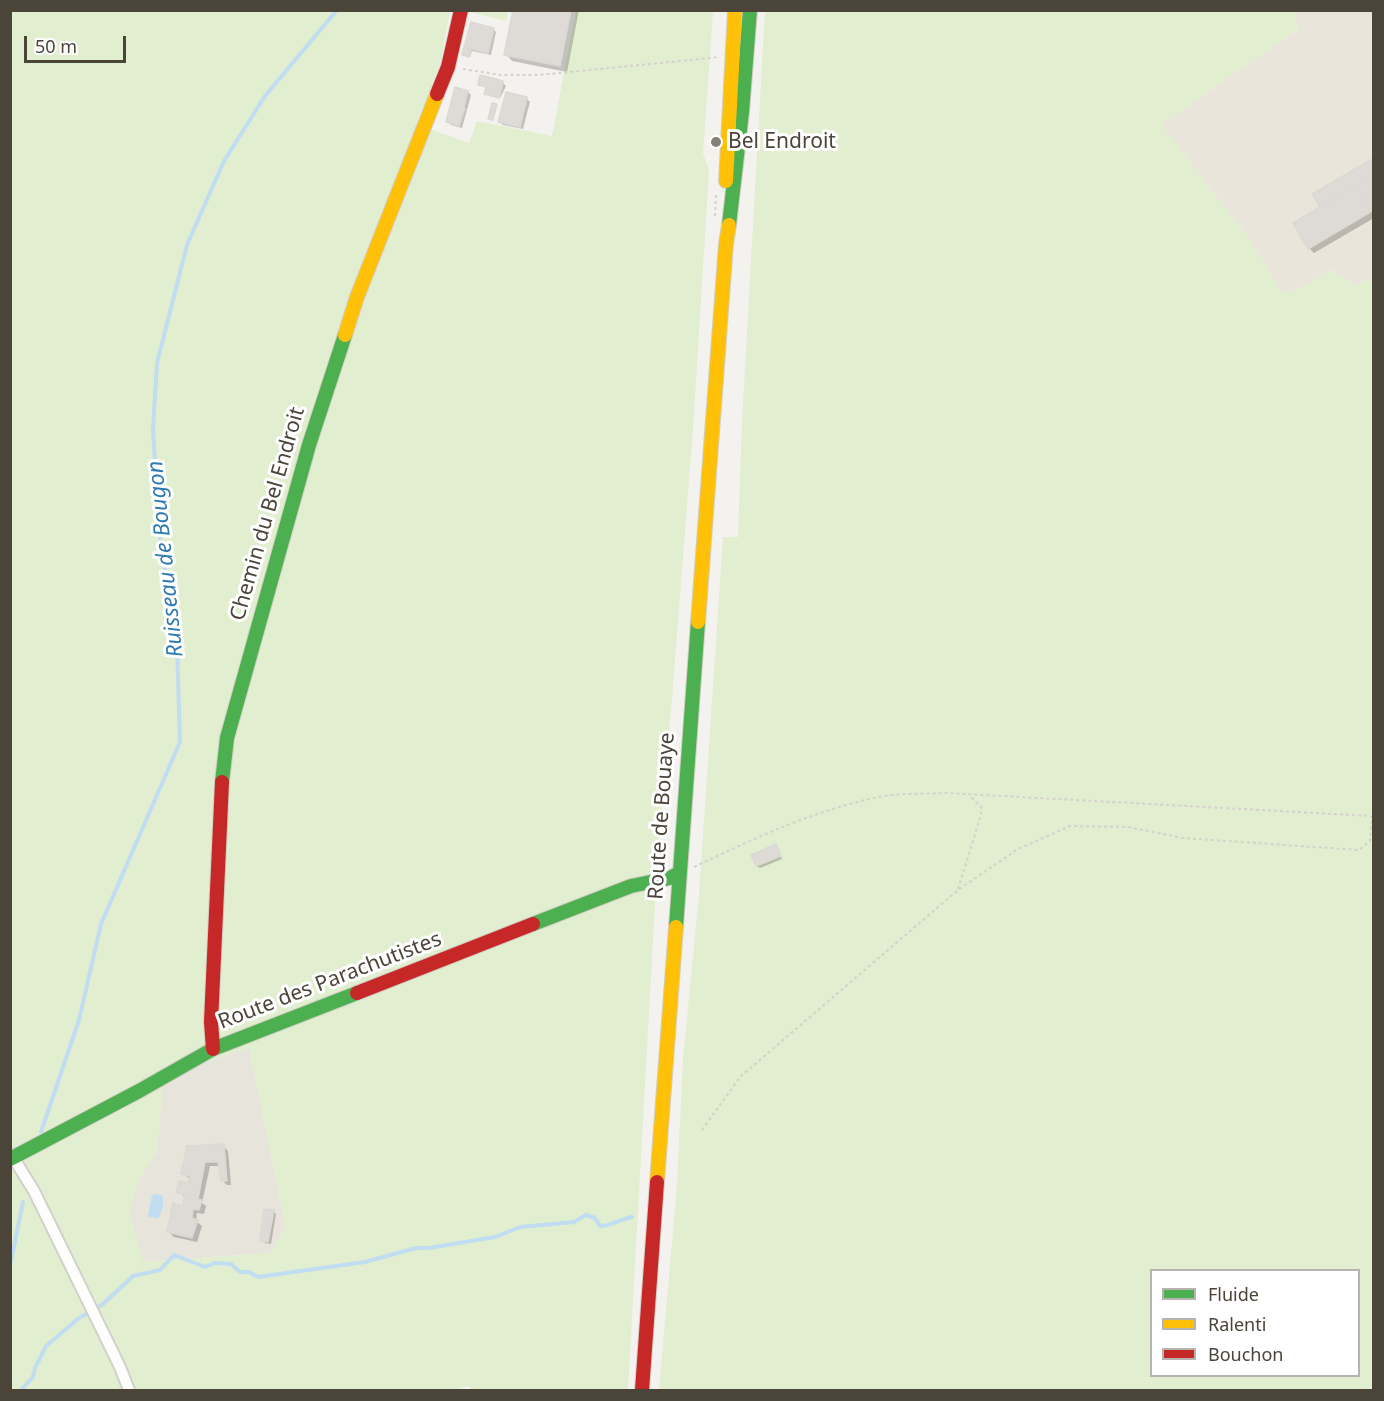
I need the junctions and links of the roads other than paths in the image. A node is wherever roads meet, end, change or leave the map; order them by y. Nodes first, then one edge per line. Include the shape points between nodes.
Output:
1 (461, 10) edge
2 (735, 10) edge
3 (750, 10) edge
4 (726, 244) junction
5 (679, 873) junction
6 (213, 1049) junction
7 (12, 1156) edge
8 (129, 1390) edge
9 (642, 1390) edge

1 - 6 street, Chemin du Bel Endroit via 448,67 353,308 309,445 227,738 211,1022
2 - 4 street, Route de Bouaye
3 - 4 street, Route de Bouaye
4 - 5 street, Route de Bouaye
5 - 6 street, Route des Parachutistes via 631,886
5 - 9 street, Route de Bouaye
6 - 7 street, Route des Parachutistes
7 - 8 street via 34,1191

